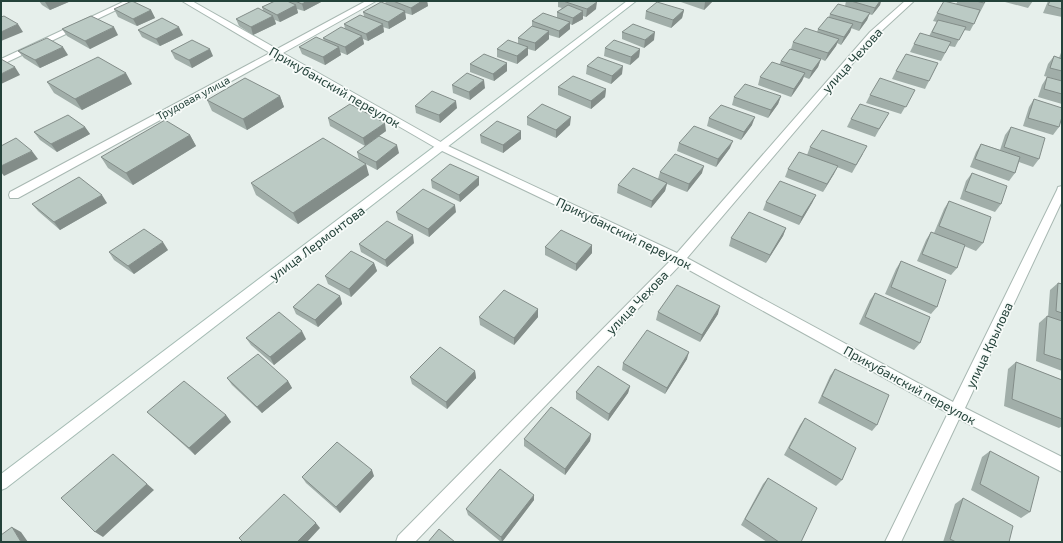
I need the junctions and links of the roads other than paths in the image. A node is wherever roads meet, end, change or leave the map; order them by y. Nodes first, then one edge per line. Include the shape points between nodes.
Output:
1 (131, 1) edge
2 (186, 1) edge
3 (372, 1) edge
4 (632, 1) edge
5 (910, 1) edge
6 (276, 53) junction
7 (1, 62) edge
8 (442, 147) junction
9 (1062, 190) edge
10 (14, 195) dead end
11 (679, 259) junction
12 (957, 411) junction
13 (1062, 465) edge
14 (1, 484) edge
15 (404, 542) edge
16 (894, 542) edge

1 - 7 street
2 - 6 street, Прикубанский переулок
3 - 6 street, Трудовая улица
4 - 8 street, улица Лермонтова
5 - 11 street, улица Чехова via 873,34
6 - 8 street, Прикубанский переулок
6 - 10 street, Трудовая улица
8 - 11 street, Прикубанский переулок
8 - 14 street, улица Лермонтова
9 - 12 street, улица Крылова
11 - 12 street, Прикубанский переулок
11 - 15 street, улица Чехова
12 - 13 street, Прикубанский переулок
12 - 16 street, улица Крылова

